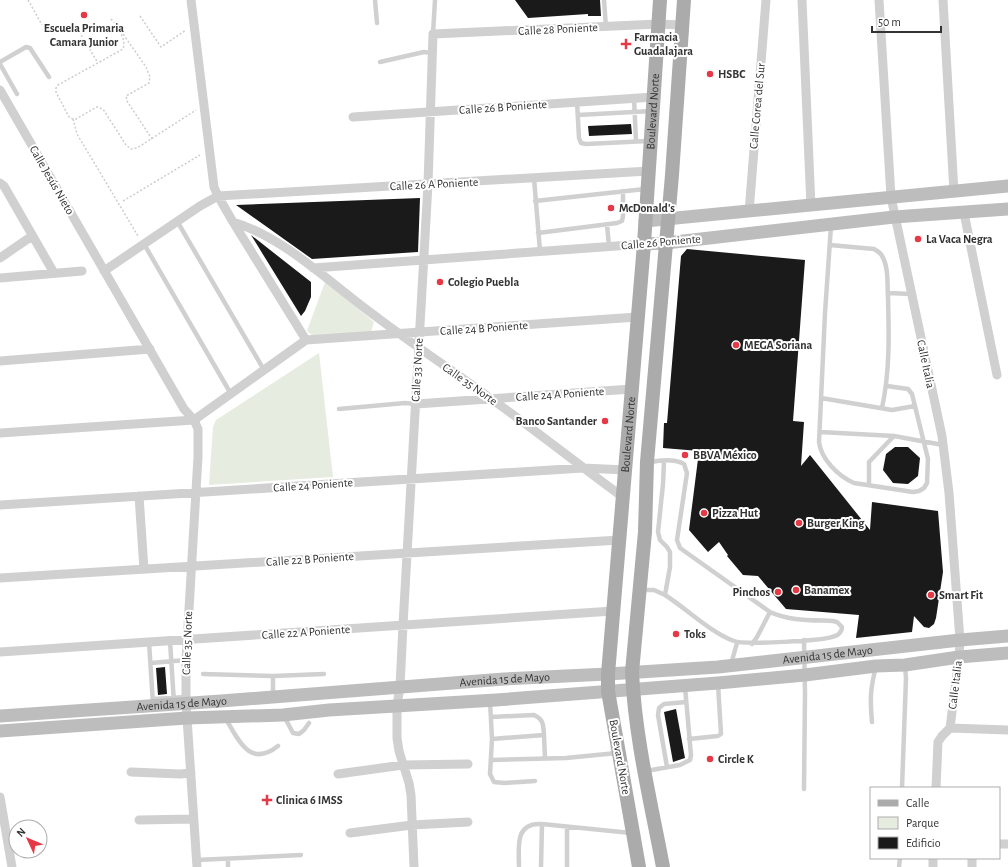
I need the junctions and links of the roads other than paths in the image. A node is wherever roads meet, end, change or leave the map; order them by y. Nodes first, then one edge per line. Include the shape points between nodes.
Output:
1 (191, 0) edge
2 (375, 0) edge
3 (435, 0) edge
4 (604, 0) edge
5 (660, 0) edge
6 (684, 0) edge
7 (766, 0) edge
8 (802, 0) edge
9 (879, 0) edge
10 (943, 0) edge
11 (377, 23) dead end
12 (659, 24) junction
13 (682, 25) junction
14 (606, 26) junction
15 (433, 34) junction
16 (432, 53) junction
17 (380, 62) dead end
18 (0, 63) edge
19 (50, 77) dead end
20 (0, 90) edge
21 (17, 94) dead end
22 (634, 98) junction
23 (577, 102) junction
24 (654, 104) junction
25 (430, 112) junction
26 (635, 112) junction
27 (578, 116) junction
28 (353, 117) dead end
29 (651, 140) junction
30 (636, 141) junction
31 (649, 171) junction
32 (534, 178) junction
33 (0, 183) edge
34 (428, 184) junction
35 (1008, 186) edge
36 (648, 189) junction
37 (623, 191) junction
38 (954, 192) junction
39 (218, 196) junction
40 (890, 197) junction
41 (535, 201) junction
42 (841, 202) junction
43 (811, 206) junction
44 (1008, 209) edge
45 (749, 212) junction
46 (964, 213) junction
47 (894, 217) junction
48 (668, 219) junction
49 (177, 221) junction
50 (645, 221) junction
51 (233, 222) junction
52 (838, 223) junction
53 (607, 225) junction
54 (538, 233) junction
55 (32, 236) junction
56 (666, 243) junction
57 (144, 244) junction
58 (644, 244) junction
59 (830, 245) junction
60 (609, 246) junction
61 (540, 251) junction
62 (0, 258) edge
63 (424, 260) junction
64 (313, 268) junction
65 (82, 271) dead end
66 (104, 271) junction
67 (54, 273) junction
68 (0, 278) edge
69 (888, 293) junction
70 (911, 294) junction
71 (637, 317) junction
72 (419, 332) junction
73 (400, 334) junction
74 (306, 340) junction
75 (419, 348) junction
76 (150, 349) junction
77 (0, 361) edge
78 (264, 370) junction
79 (996, 375) dead end
80 (887, 386) junction
81 (632, 389) junction
82 (231, 394) junction
83 (491, 398) junction
84 (821, 398) junction
85 (416, 404) junction
86 (915, 406) junction
87 (882, 408) junction
88 (339, 409) dead end
89 (194, 420) junction
90 (820, 432) junction
91 (0, 433) edge
92 (894, 436) junction
93 (923, 442) junction
94 (943, 445) junction
95 (664, 461) junction
96 (647, 462) junction
97 (583, 468) junction
98 (626, 470) junction
99 (411, 479) junction
100 (868, 485) junction
101 (196, 493) junction
102 (138, 496) junction
103 (624, 498) junction
104 (0, 505) edge
105 (620, 540) junction
106 (680, 548) junction
107 (670, 552) junction
108 (407, 553) junction
109 (192, 566) junction
110 (144, 569) junction
111 (0, 578) edge
112 (639, 590) junction
113 (665, 595) junction
114 (613, 611) junction
115 (770, 612) junction
116 (404, 625) junction
117 (1008, 636) edge
118 (186, 640) junction
119 (804, 640) junction
120 (960, 640) junction
121 (170, 641) junction
122 (149, 642) junction
123 (737, 643) junction
124 (752, 644) junction
125 (0, 652) edge
126 (1008, 653) edge
127 (805, 656) junction
128 (959, 657) junction
129 (186, 660) junction
130 (171, 662) junction
131 (151, 663) junction
132 (731, 665) junction
133 (905, 665) junction
134 (876, 666) junction
135 (632, 672) junction
136 (203, 674) dead end
137 (324, 674) dead end
138 (608, 674) junction
139 (805, 675) junction
140 (273, 676) junction
141 (718, 683) junction
142 (684, 685) junction
143 (400, 687) junction
144 (632, 689) junction
145 (608, 691) junction
146 (273, 697) junction
147 (180, 700) junction
148 (490, 700) junction
149 (153, 702) junction
150 (686, 702) junction
151 (397, 705) junction
152 (283, 715) junction
153 (0, 716) edge
154 (225, 716) junction
155 (491, 717) junction
156 (187, 718) junction
157 (309, 722) dead end
158 (872, 722) dead end
159 (950, 728) junction
160 (1008, 730) edge
161 (0, 731) edge
162 (544, 735) junction
163 (492, 739) junction
164 (689, 739) junction
165 (278, 746) dead end
166 (619, 752) junction
167 (545, 759) junction
168 (491, 760) junction
169 (403, 764) junction
170 (468, 764) dead end
171 (667, 767) junction
172 (645, 771) junction
173 (131, 772) dead end
174 (191, 773) junction
175 (338, 774) dead end
176 (535, 781) dead end
177 (902, 787) edge
178 (936, 787) edge
179 (804, 789) dead end
180 (1, 803) edge
181 (193, 819) junction
182 (140, 820) dead end
183 (468, 822) dead end
184 (412, 824) junction
185 (542, 824) junction
186 (567, 826) junction
187 (350, 833) dead end
188 (633, 833) junction
189 (301, 855) dead end
190 (228, 859) junction
191 (196, 864) edge
192 (12, 867) edge
193 (228, 867) edge
194 (414, 867) edge
195 (519, 867) edge
196 (541, 867) edge
197 (567, 867) edge
198 (639, 867) edge
199 (663, 867) edge

1 - 39 street via 212,177
2 - 11 lane
3 - 15 lane
4 - 14 lane
5 - 12 main road, Boulevard Norte
6 - 13 main road, Boulevard Norte
7 - 45 street, Calle Corea del Sur
8 - 43 street
9 - 40 street, Calle Italia
10 - 38 street
12 - 13 street, Calle 28 Poniente
12 - 14 street, Calle 28 Poniente
12 - 24 main road, Boulevard Norte
13 - 48 main road, Boulevard Norte
14 - 15 street, Calle 28 Poniente
15 - 16 street, Calle 33 Norte
16 - 17 lane via 424,52
16 - 25 street, Calle 33 Norte
18 - 19 lane via 26,47 30,48
18 - 21 lane
20 - 66 street, Calle Jesús Nieto
22 - 23 street, Calle 26 B Poniente
22 - 24 street, Calle 26 B Poniente
22 - 26 lane
23 - 25 street, Calle 26 B Poniente
23 - 27 lane
24 - 26 lane
24 - 29 main road, Boulevard Norte
25 - 28 street, Calle 26 B Poniente
25 - 34 street, Calle 33 Norte
26 - 27 lane
26 - 30 lane
27 - 30 lane via 581,143
29 - 30 lane
29 - 31 main road, Boulevard Norte
31 - 32 street, Calle 26 A Poniente
31 - 36 main road, Boulevard Norte
32 - 34 street, Calle 26 A Poniente
32 - 41 lane
33 - 55 street
34 - 39 street, Calle 26 A Poniente
34 - 63 street, Calle 33 Norte
35 - 38 main road, Calle 26 Poniente
36 - 37 lane
36 - 50 main road, Boulevard Norte
37 - 41 lane
37 - 53 lane via 622,221
38 - 40 main road, Calle 26 Poniente
39 - 49 street
39 - 51 street
40 - 42 main road, Calle 26 Poniente
40 - 47 street, Calle Italia
41 - 54 lane
42 - 43 main road, Calle 26 Poniente
42 - 52 main road
43 - 45 main road, Calle 26 Poniente
44 - 46 main road, Calle 26 Poniente
45 - 48 main road, Calle 26 Poniente
46 - 47 main road, Calle 26 Poniente
46 - 79 street
47 - 52 main road, Calle 26 Poniente
47 - 70 street, Calle Italia
48 - 50 main road, Calle 26 Poniente
48 - 56 main road, Boulevard Norte
49 - 57 street
49 - 78 lane
50 - 58 main road, Boulevard Norte
51 - 64 street, Calle 35 Norte via 266,235
51 - 74 street
52 - 56 main road, Calle 26 Poniente
52 - 59 lane
53 - 54 lane
53 - 60 lane
54 - 61 lane
55 - 62 street
55 - 67 street
56 - 58 main road, Calle 26 Poniente
56 - 96 main road, Boulevard Norte
57 - 66 street
57 - 82 lane
58 - 60 street, Calle 26 Poniente
58 - 71 main road, Boulevard Norte
59 - 69 lane via 874,249 880,252 886,266
59 - 84 lane
60 - 61 street, Calle 26 Poniente
61 - 63 street, Calle 26 Poniente
63 - 64 street, Calle 26 Poniente
63 - 72 street, Calle 33 Norte
64 - 73 street, Calle 35 Norte
65 - 67 street
66 - 76 street, Calle Jesús Nieto
67 - 68 street
69 - 70 lane
69 - 80 lane
70 - 94 street, Calle Italia
71 - 72 street, Calle 24 B Poniente
71 - 81 main road, Boulevard Norte
72 - 73 street, Calle 24 B Poniente
72 - 75 street, Calle 33 Norte
73 - 74 street, Calle 24 B Poniente
73 - 75 street, Calle 35 Norte
74 - 78 street
75 - 83 street, Calle 35 Norte
75 - 85 street, Calle 33 Norte
76 - 77 street
76 - 89 street, Calle Jesús Nieto via 184,409
78 - 82 street
80 - 86 lane via 910,390
80 - 87 lane
81 - 83 street, Calle 24 A Poniente
81 - 98 main road, Boulevard Norte
82 - 89 street
83 - 85 street, Calle 24 A Poniente
83 - 97 street, Calle 35 Norte
84 - 87 lane
84 - 90 lane
85 - 88 lane
85 - 99 street, Calle 33 Norte
86 - 87 lane via 892,410
86 - 93 lane
89 - 91 street
89 - 101 street, Calle 35 Norte via 198,429
90 - 92 lane
90 - 100 lane via 820,450 824,459 845,479
92 - 93 lane
92 - 100 lane via 869,462
93 - 94 lane
93 - 100 lane via 928,459 927,483 924,488 913,492
94 - 120 street, Calle Italia
95 - 96 lane
95 - 106 lane via 681,462 687,473 677,540
95 - 107 lane via 658,537
96 - 112 main road, Boulevard Norte via 645,532
97 - 98 street, Calle 24 Poniente
97 - 99 street, Calle 24 Poniente
97 - 103 street, Calle 35 Norte
98 - 103 main road, Boulevard Norte
99 - 101 street, Calle 24 Poniente
99 - 108 street, Calle 33 Norte
101 - 102 street, Calle 24 Poniente
101 - 109 street, Calle 35 Norte
102 - 104 street, Calle 24 Poniente
102 - 110 street
103 - 105 main road, Boulevard Norte
105 - 108 street, Calle 22 B Poniente
105 - 114 main road, Boulevard Norte
106 - 107 lane
106 - 115 lane
107 - 113 lane
108 - 109 street, Calle 22 B Poniente
108 - 116 street, Calle 33 Norte
109 - 110 street, Calle 22 B Poniente
109 - 118 street, Calle 35 Norte
110 - 111 street, Calle 22 B Poniente
112 - 113 lane via 654,590
112 - 135 main road, Boulevard Norte
113 - 123 lane
114 - 116 street, Calle 22 A Poniente
114 - 138 main road, Boulevard Norte
115 - 119 lane via 791,618 833,621 842,627 834,637
115 - 124 lane
116 - 118 street, Calle 22 A Poniente
116 - 143 street, Calle 33 Norte
117 - 120 main road, Avenida 15 de Mayo
118 - 121 street, Calle 22 A Poniente
118 - 129 street, Calle 35 Norte
119 - 124 lane
119 - 127 lane
120 - 127 main road, Avenida 15 de Mayo
120 - 128 street, Calle Italia
121 - 122 street, Calle 22 A Poniente
121 - 130 lane
122 - 125 street, Calle 22 A Poniente
122 - 131 lane
123 - 124 lane
123 - 132 lane
126 - 128 main road, Avenida 15 de Mayo
127 - 132 main road, Avenida 15 de Mayo
127 - 139 lane
128 - 133 main road, Avenida 15 de Mayo
128 - 159 street, Calle Italia
129 - 130 lane
129 - 147 street, Calle 35 Norte
130 - 131 lane
130 - 147 lane
131 - 149 lane
132 - 135 main road, Avenida 15 de Mayo
133 - 134 main road, Avenida 15 de Mayo
133 - 177 lane
134 - 139 main road, Avenida 15 de Mayo
134 - 158 lane via 870,685
135 - 138 main road, Avenida 15 de Mayo
135 - 144 main road, Boulevard Norte
136 - 140 lane
137 - 140 lane
138 - 143 main road, Avenida 15 de Mayo
138 - 145 main road, Boulevard Norte
139 - 141 main road, Avenida 15 de Mayo
139 - 179 lane
140 - 146 lane
141 - 142 main road, Avenida 15 de Mayo
141 - 164 lane via 721,734
142 - 144 main road, Avenida 15 de Mayo
142 - 150 lane
143 - 146 main road, Avenida 15 de Mayo
143 - 151 street, Calle 33 Norte
144 - 145 main road, Avenida 15 de Mayo
144 - 172 main road, Boulevard Norte
145 - 148 main road, Avenida 15 de Mayo
145 - 166 main road, Boulevard Norte
146 - 147 main road, Avenida 15 de Mayo
147 - 149 main road, Avenida 15 de Mayo
147 - 156 street, Calle 35 Norte
148 - 151 main road, Avenida 15 de Mayo
148 - 155 lane
149 - 153 main road, Avenida 15 de Mayo
150 - 164 lane
150 - 171 lane via 664,704 659,708
151 - 152 main road, Avenida 15 de Mayo
151 - 169 street, Calle 33 Norte via 397,738
152 - 154 main road, Avenida 15 de Mayo
152 - 157 lane via 293,733 299,734
154 - 156 main road, Avenida 15 de Mayo
154 - 165 lane via 246,750 257,754 270,752
155 - 162 lane via 534,715 541,718
155 - 163 lane
156 - 161 main road, Avenida 15 de Mayo
156 - 174 street, Calle 35 Norte
159 - 160 street
159 - 178 street via 938,742
162 - 163 lane
162 - 167 lane
163 - 168 lane
164 - 171 lane via 690,760
166 - 167 lane
166 - 188 main road, Boulevard Norte
167 - 168 lane
168 - 176 lane via 490,774 494,782
169 - 170 street
169 - 175 street
169 - 184 street, Calle 33 Norte via 411,795
171 - 172 lane
172 - 199 main road, Boulevard Norte
173 - 174 street
174 - 181 street, Calle 35 Norte
180 - 192 street
181 - 182 street
181 - 191 street, Calle 35 Norte
183 - 184 street
184 - 187 street
184 - 194 street, Calle 33 Norte
185 - 186 lane
185 - 195 lane via 530,825 522,832
185 - 196 lane
186 - 188 lane
186 - 197 lane
188 - 198 main road, Boulevard Norte
189 - 190 lane
190 - 191 lane
190 - 193 lane

